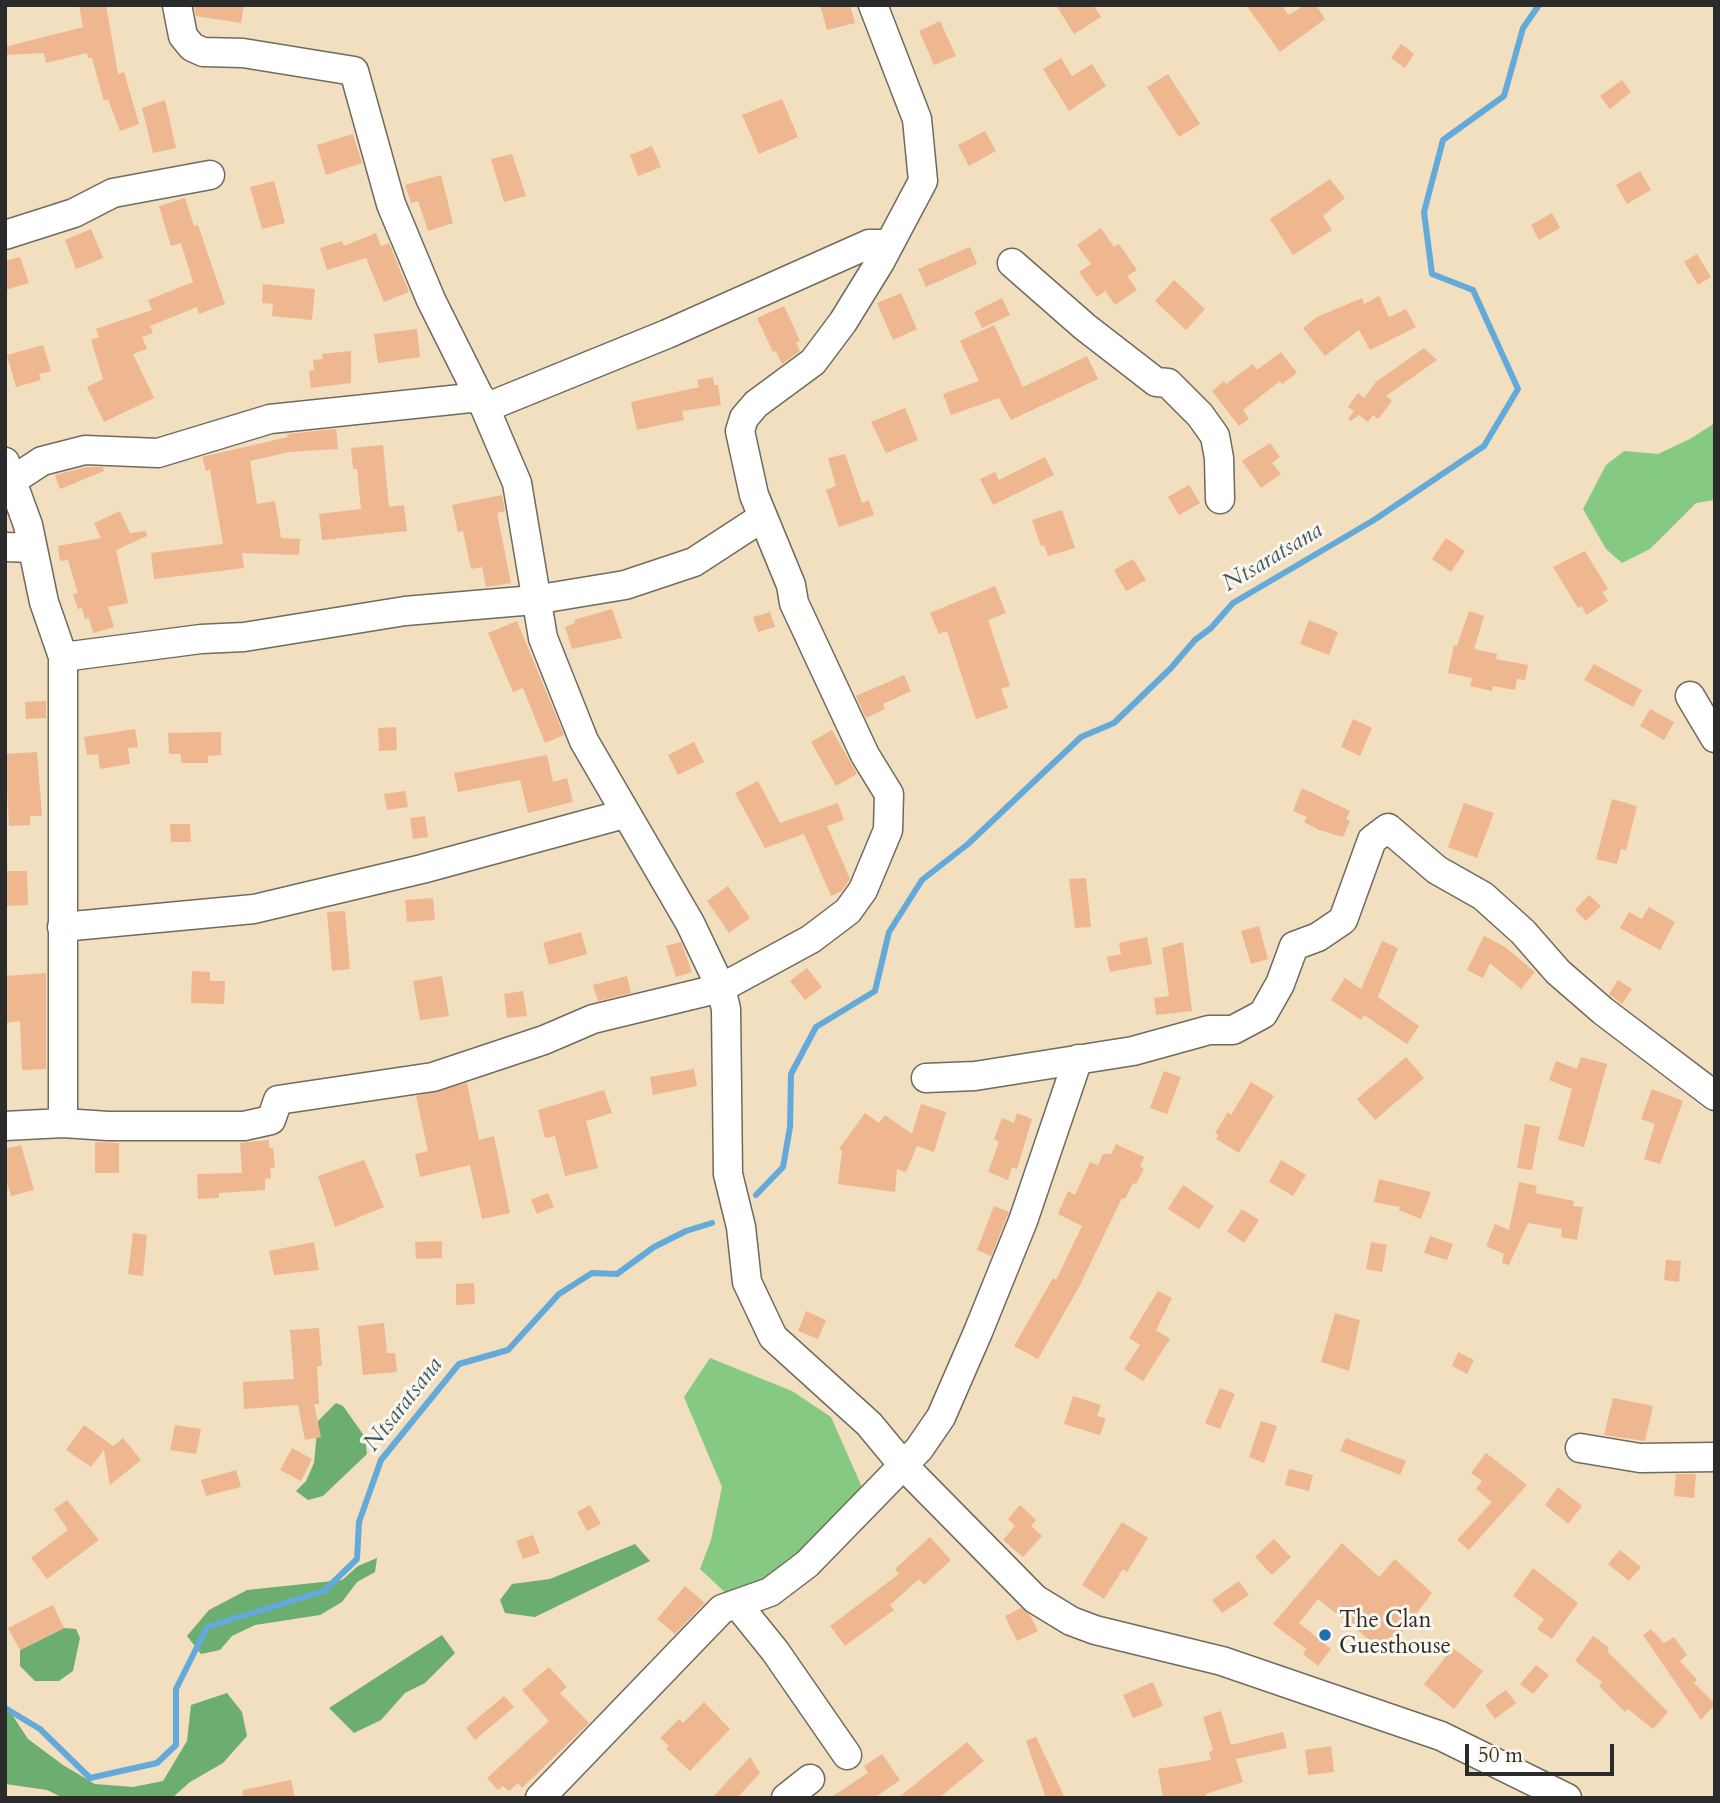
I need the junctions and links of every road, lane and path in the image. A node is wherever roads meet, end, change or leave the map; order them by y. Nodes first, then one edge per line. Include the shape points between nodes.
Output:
1 (177, 5) edge
2 (873, 5) edge
3 (210, 175) dead end
4 (5, 235) edge
5 (888, 244) junction
6 (1013, 263) dead end
7 (482, 402) junction
8 (9, 471) edge
9 (1220, 499) dead end
10 (763, 517) junction
11 (18, 548) edge
12 (534, 600) junction
13 (63, 657) junction
14 (1690, 696) dead end
15 (1715, 738) edge
16 (624, 814) junction
17 (62, 927) junction
18 (721, 988) junction
19 (1078, 1059) junction
20 (926, 1078) dead end
21 (1715, 1096) edge
22 (64, 1123) junction
23 (5, 1126) edge
24 (1580, 1448) dead end
25 (1715, 1457) edge
26 (903, 1465) junction
27 (737, 1604) junction
28 (847, 1755) dead end
29 (810, 1779) dead end
30 (540, 1798) edge
31 (786, 1798) edge
32 (1567, 1798) edge

1 - 7 street via 183,36 203,52 243,53 354,71 391,204 430,300
2 - 5 street via 916,119 923,181
3 - 4 street via 113,193 74,213
5 - 7 street via 869,244 667,334
5 - 10 street via 860,295 813,362 763,398 744,418 740,431 746,463
6 - 9 street via 1156,382 1168,383 1200,415 1215,436
7 - 8 street via 270,419 158,453 85,450
7 - 12 street via 517,483
8 - 11 street via 29,525
10 - 12 street via 694,562 625,585
10 - 18 street via 792,585 794,603 865,755 889,794 888,830 863,890 848,911 811,939
11 - 13 street
12 - 13 street via 405,611 244,637
12 - 16 street via 543,638 584,740
13 - 17 street
14 - 15 street
16 - 17 street via 254,909
16 - 18 street via 690,923
17 - 22 street
18 - 22 street via 593,1019 433,1077 278,1100 271,1119 244,1126
18 - 26 street via 726,1009 728,1174 741,1227 747,1282 773,1338 869,1424
19 - 20 street via 975,1076
19 - 21 street via 1133,1051 1209,1030 1233,1030 1263,1014 1294,946 1343,920 1372,840 1388,828 1437,870 1483,896 1603,1011
19 - 26 street via 1023,1220 954,1391 941,1417
22 - 23 street
24 - 25 street via 1640,1458
26 - 27 street via 807,1564 770,1592
26 - 32 street via 1035,1599 1071,1620 1223,1661 1416,1727
27 - 28 street
27 - 30 street via 722,1609
29 - 31 street

